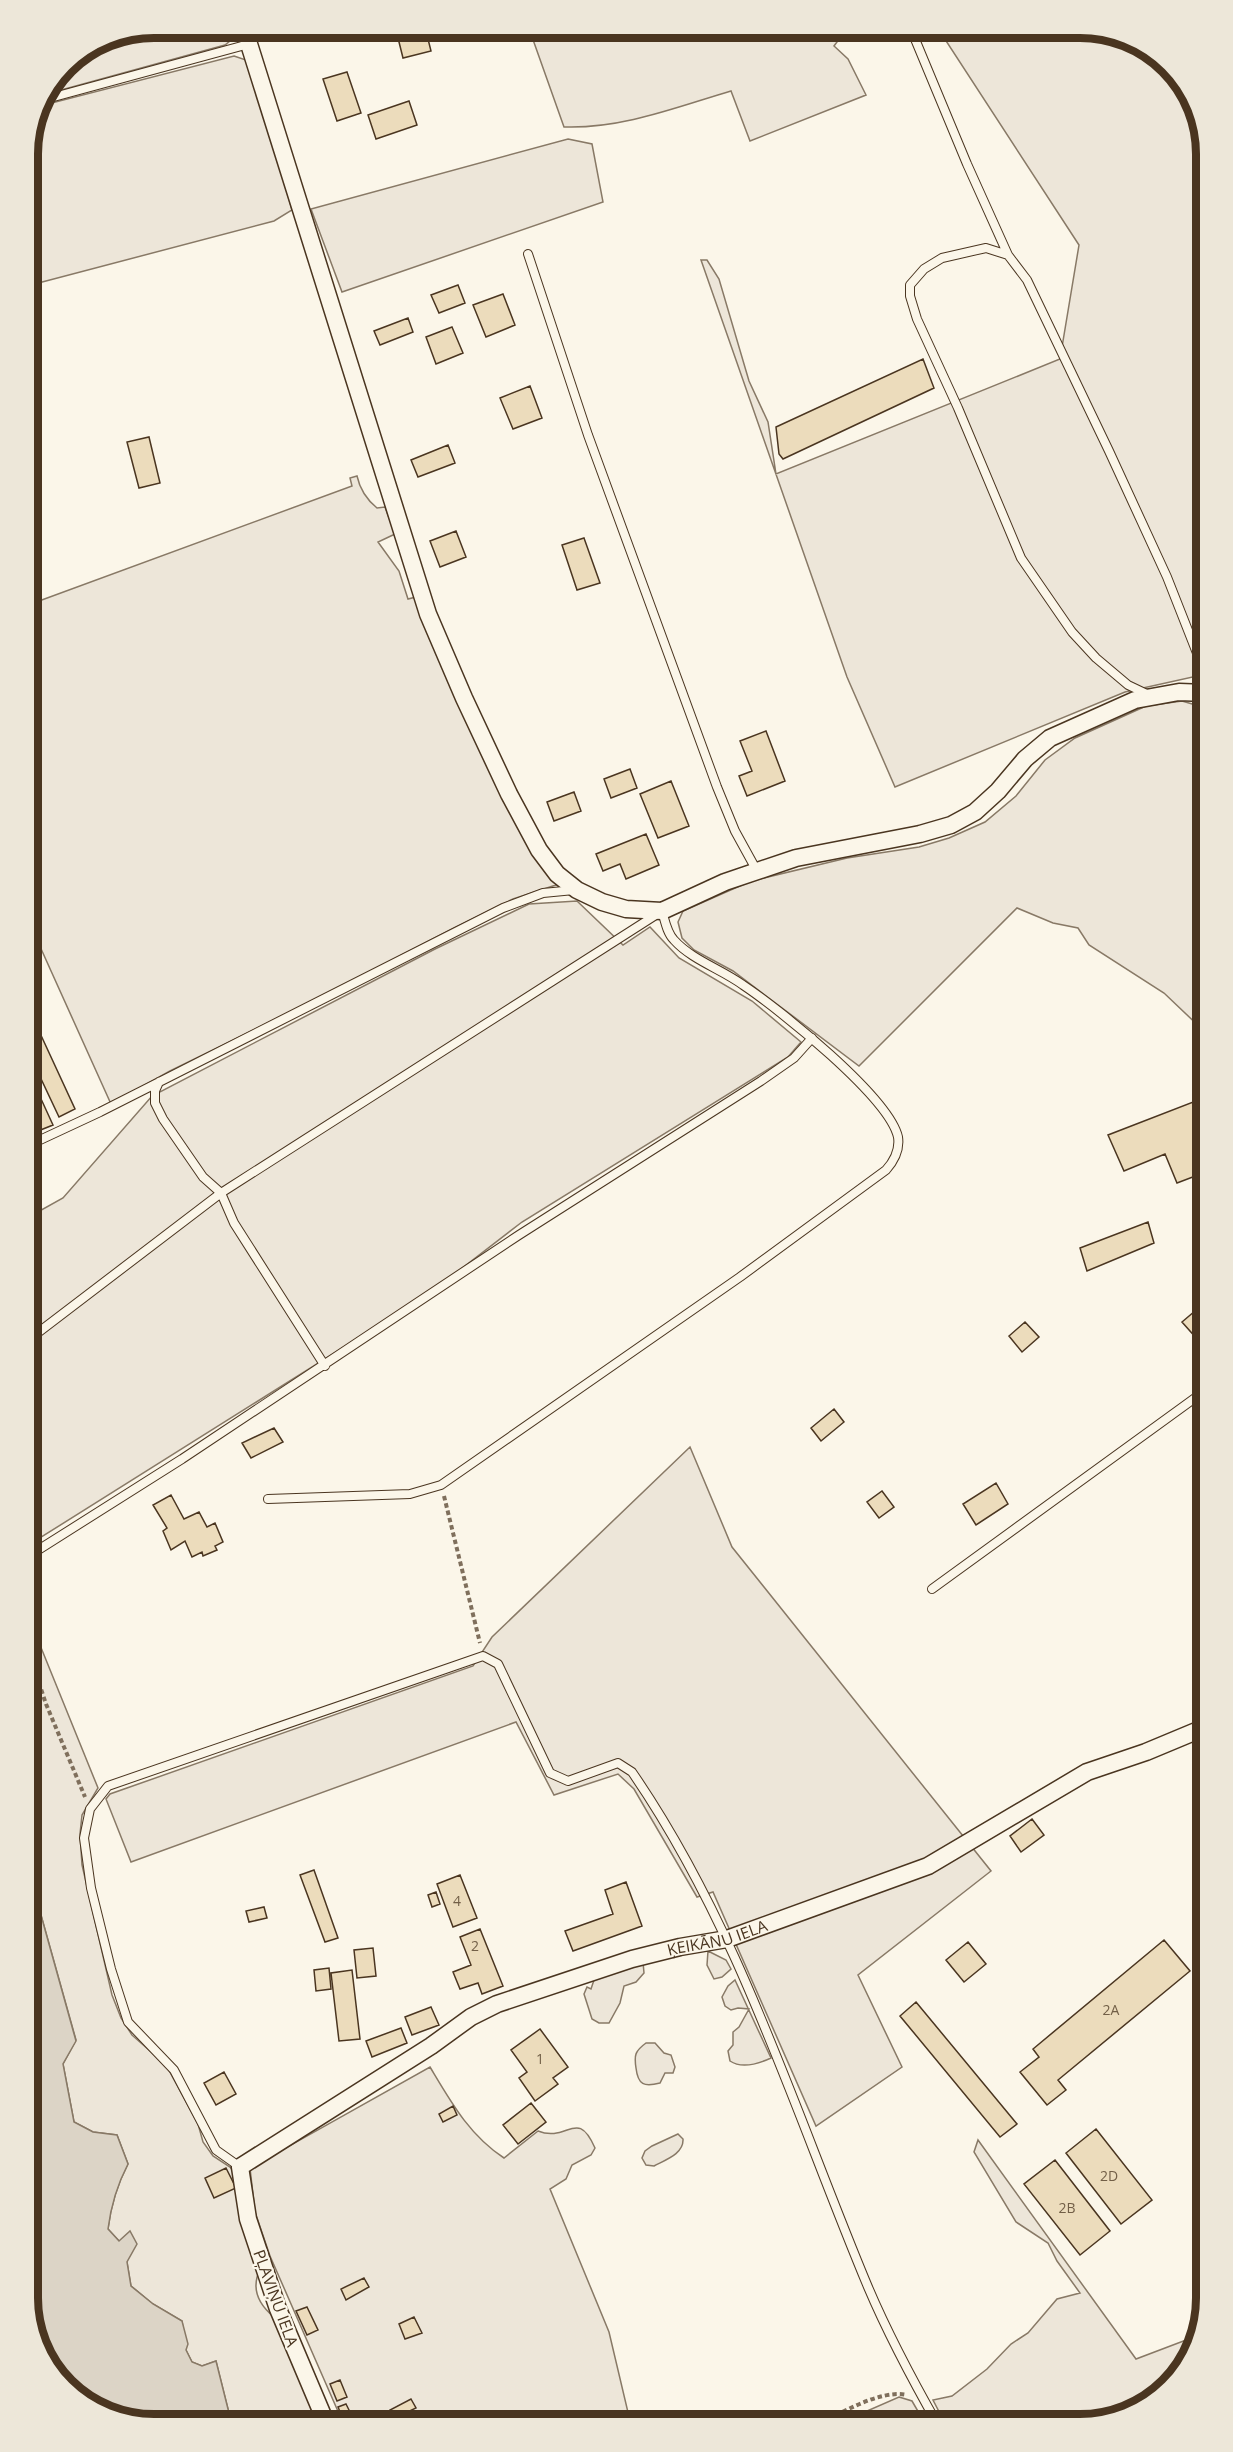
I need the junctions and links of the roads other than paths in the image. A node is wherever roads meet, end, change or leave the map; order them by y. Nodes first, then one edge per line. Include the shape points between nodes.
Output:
1 (238, 38) edge
2 (249, 38) edge
3 (915, 38) edge
4 (52, 97) edge
5 (528, 254) dead end
6 (1008, 255) junction
7 (1196, 651) edge
8 (1196, 693) edge
9 (1153, 696) junction
10 (757, 871) junction
11 (577, 890) junction
12 (662, 911) junction
13 (812, 1038) junction
14 (160, 1081) junction
15 (38, 1141) edge
16 (221, 1194) junction
17 (38, 1333) edge
18 (325, 1365) junction
19 (1196, 1397) edge
20 (268, 1499) dead end
21 (38, 1550) edge
22 (932, 1589) dead end
23 (1196, 1730) edge
24 (727, 1940) junction
25 (240, 2167) junction
26 (322, 2414) edge
27 (932, 2414) edge

1 - 4 lane
2 - 11 street via 428,614 509,794 539,850 557,874
3 - 6 lane
5 - 10 lane via 588,435 717,787
6 - 7 lane via 1027,280 1110,451
6 - 9 lane via 986,248 942,258 924,269 910,285 917,319 1021,558 1072,632 1096,658 1128,685
8 - 9 street
9 - 10 street via 1135,700 1050,738 975,812 951,825 796,858
10 - 12 street
11 - 12 street via 626,909
11 - 14 lane via 543,893 503,908
12 - 13 lane via 673,939 687,952 743,985
12 - 16 lane
13 - 18 lane via 794,1058 761,1081 519,1235
13 - 20 lane via 892,1123 898,1138 898,1152 892,1163 740,1277 441,1485 410,1494
14 - 15 lane
14 - 16 lane via 155,1102 162,1119 203,1177
16 - 17 lane
16 - 18 lane via 234,1223
18 - 21 lane
19 - 22 lane
23 - 24 street, ĶEIKĀNU IELA via 1087,1772 928,1866
24 - 25 street, ĶEIKĀNU IELA via 632,1959 497,2004
24 - 25 lane via 691,1869 632,1772 618,1763 568,1781 550,1773 498,1664 483,1656 108,1786 90,1809 84,1839 91,1888 128,2022 174,2070 216,2150
24 - 27 lane via 869,2289
25 - 26 street, PĻAVIŅU IELA via 248,2219 278,2309

